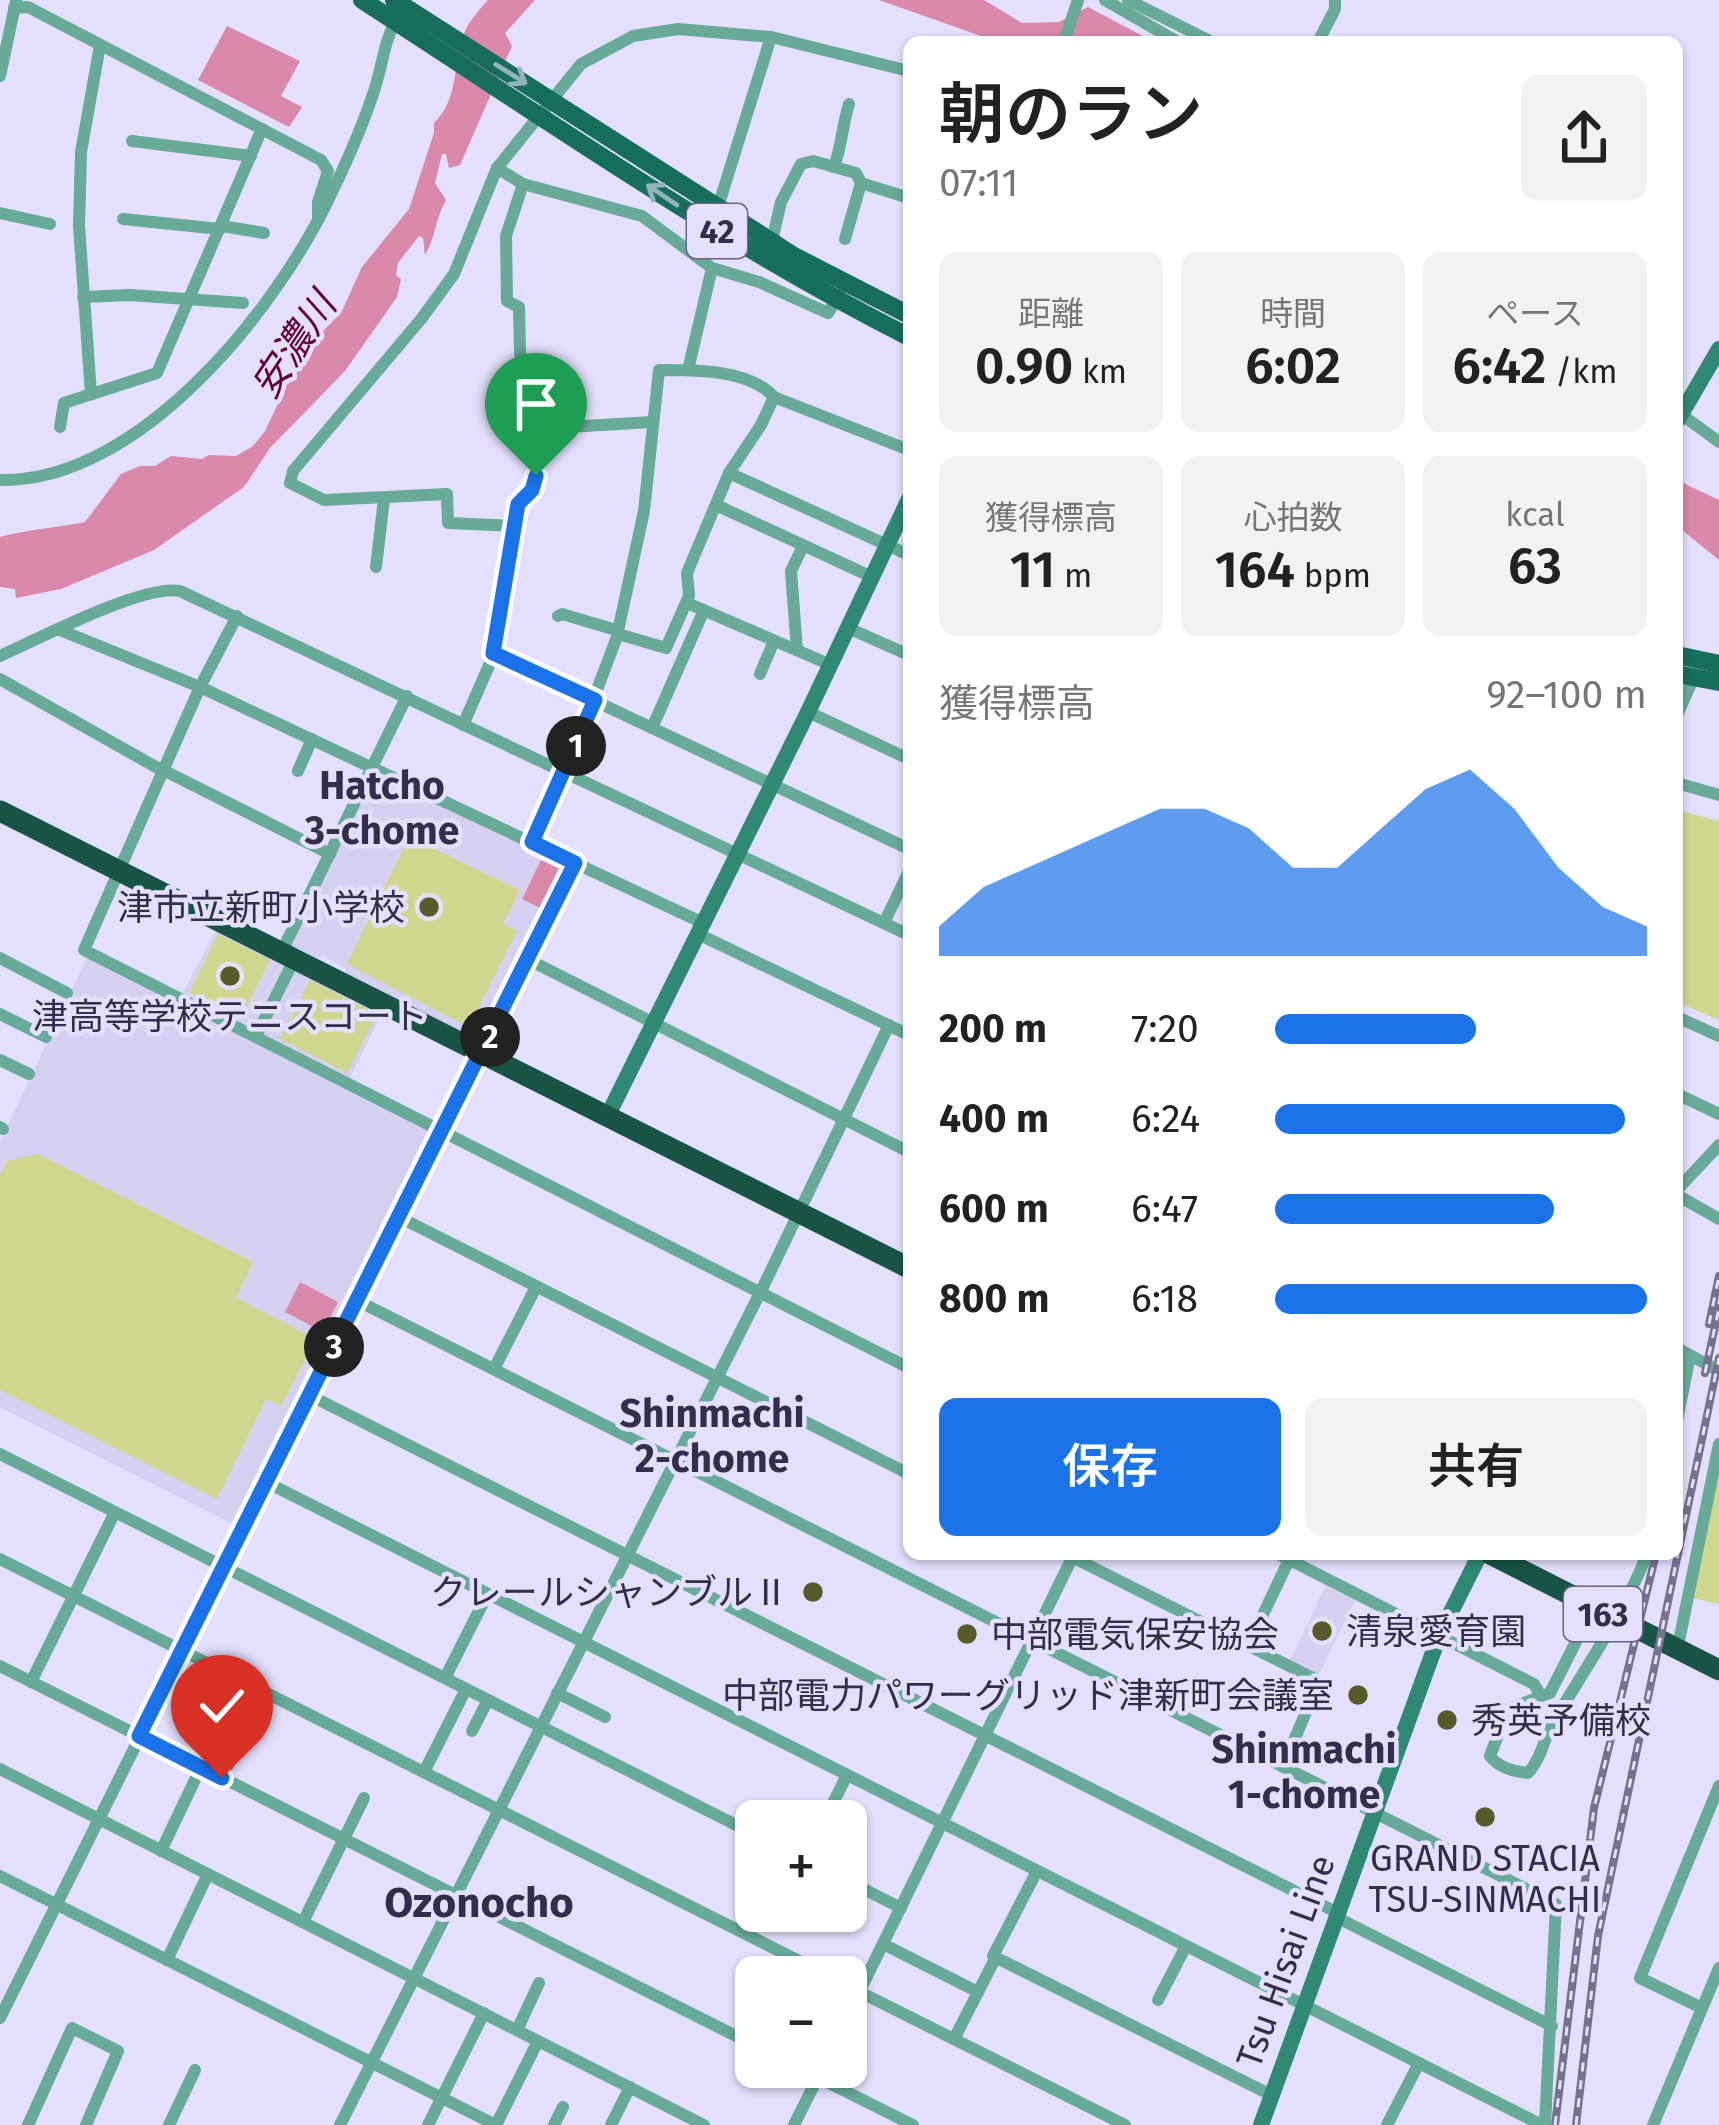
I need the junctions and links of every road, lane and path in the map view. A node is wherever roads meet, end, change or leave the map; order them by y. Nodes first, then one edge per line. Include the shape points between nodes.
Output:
1 (362, 0) edge
2 (1078, 0) edge
3 (1106, 0) edge
4 (1128, 0) edge
5 (1335, 0) edge
6 (11, 7) edge
7 (401, 7) edge
8 (1066, 36) edge
9 (1168, 36) edge
10 (1200, 36) edge
11 (1321, 36) edge
12 (771, 38) junction
13 (100, 45) junction
14 (903, 70) edge
15 (0, 76) edge
16 (849, 104) dead end
17 (544, 106) junction
18 (262, 129) junction
19 (132, 140) dead end
20 (251, 156) junction
21 (834, 167) junction
22 (496, 168) junction
23 (861, 183) junction
24 (523, 184) junction
25 (903, 196) edge
26 (718, 207) junction
27 (0, 214) edge
28 (123, 219) dead end
29 (318, 219) junction
30 (50, 224) dead end
31 (221, 228) junction
32 (264, 233) dead end
33 (845, 239) dead end
34 (772, 242) junction
35 (712, 268) junction
36 (842, 292) junction
37 (83, 297) junction
38 (190, 299) junction
39 (243, 303) dead end
40 (903, 313) edge
41 (903, 333) edge
42 (1719, 349) edge
43 (688, 370) junction
44 (91, 394) junction
45 (774, 397) junction
46 (1683, 402) edge
47 (652, 422) junction
48 (60, 428) dead end
49 (533, 429) junction
50 (1719, 442) edge
51 (903, 448) edge
52 (729, 472) junction
53 (0, 480) edge
54 (385, 499) junction
55 (716, 506) junction
56 (903, 512) edge
57 (513, 526) junction
58 (887, 545) junction
59 (803, 546) junction
60 (903, 552) edge
61 (376, 567) dead end
62 (872, 577) junction
63 (687, 603) junction
64 (704, 610) junction
65 (237, 616) junction
66 (558, 616) dead end
67 (848, 628) junction
68 (59, 630) junction
69 (618, 632) junction
70 (774, 641) junction
71 (797, 650) junction
72 (903, 652) edge
73 (493, 653) junction
74 (0, 656) edge
75 (1683, 656) edge
76 (1719, 664) edge
77 (830, 665) junction
78 (760, 674) dead end
79 (1686, 675) edge
80 (0, 679) edge
81 (1719, 682) edge
82 (200, 686) junction
83 (407, 696) junction
84 (595, 700) junction
85 (808, 712) junction
86 (463, 724) junction
87 (652, 728) junction
88 (312, 739) junction
89 (903, 756) edge
90 (372, 768) junction
91 (163, 771) junction
92 (298, 771) dead end
93 (566, 772) junction
94 (772, 785) junction
95 (1683, 785) edge
96 (1719, 795) edge
97 (0, 811) edge
98 (532, 842) junction
99 (903, 846) edge
100 (330, 854) junction
101 (738, 854) junction
102 (575, 863) junction
103 (118, 869) junction
104 (903, 884) edge
105 (884, 923) junction
106 (701, 928) junction
107 (903, 932) edge
108 (86, 951) junction
109 (288, 954) junction
110 (0, 958) edge
111 (529, 960) junction
112 (78, 966) dead end
113 (68, 993) dead end
114 (0, 1013) edge
115 (1683, 1020) edge
116 (654, 1023) junction
117 (889, 1025) junction
118 (903, 1032) edge
119 (256, 1036) junction
120 (1719, 1036) edge
121 (46, 1037) dead end
122 (483, 1054) junction
123 (0, 1060) edge
124 (29, 1074) dead end
125 (1683, 1097) edge
126 (1719, 1114) edge
127 (608, 1115) junction
128 (846, 1120) junction
129 (442, 1131) junction
130 (1719, 1145) edge
131 (903, 1149) edge
132 (1683, 1175) edge
133 (1683, 1197) edge
134 (800, 1214) junction
135 (399, 1217) junction
136 (1719, 1220) edge
137 (903, 1262) edge
138 (536, 1288) junction
139 (758, 1292) junction
140 (358, 1300) junction
141 (1683, 1352) edge
142 (1690, 1356) junction
143 (903, 1365) edge
144 (494, 1369) junction
145 (1719, 1370) edge
146 (716, 1377) junction
147 (1683, 1390) edge
148 (309, 1395) junction
149 (1719, 1444) edge
150 (0, 1454) edge
151 (675, 1460) junction
152 (903, 1471) edge
153 (266, 1482) junction
154 (115, 1512) junction
155 (627, 1554) junction
156 (0, 1559) edge
157 (1069, 1560) edge
158 (1081, 1560) edge
159 (1280, 1560) edge
160 (1290, 1560) edge
161 (1477, 1560) edge
162 (1501, 1560) edge
163 (1643, 1560) edge
164 (224, 1566) junction
165 (487, 1595) junction
166 (74, 1596) junction
167 (1603, 1614) junction
168 (1438, 1636) junction
169 (1031, 1641) junction
170 (582, 1643) junction
171 (1248, 1646) junction
172 (182, 1650) junction
173 (1677, 1651) junction
174 (0, 1666) edge
175 (1719, 1670) edge
176 (445, 1678) junction
177 (31, 1682) junction
178 (466, 1689) junction
179 (264, 1692) junction
180 (557, 1693) junction
181 (1541, 1696) junction
182 (488, 1700) junction
183 (604, 1717) dead end
184 (541, 1726) junction
185 (472, 1731) dead end
186 (139, 1736) junction
187 (985, 1736) junction
188 (201, 1767) junction
189 (1283, 1767) junction
190 (0, 1769) edge
191 (424, 1772) junction
192 (847, 1775) junction
193 (222, 1778) junction
194 (1719, 1786) edge
195 (364, 1798) dead end
196 (834, 1800) edge
197 (499, 1810) junction
198 (1375, 1814) junction
199 (98, 1818) junction
200 (942, 1823) junction
201 (735, 1824) edge
202 (344, 1839) junction
203 (161, 1851) junction
204 (1037, 1871) junction
205 (208, 1874) junction
206 (0, 1876) edge
207 (867, 1891) edge
208 (455, 1895) junction
209 (54, 1903) junction
210 (901, 1908) junction
211 (1337, 1915) junction
212 (303, 1922) junction
213 (883, 1944) junction
214 (1186, 1946) junction
215 (789, 1956) edge
216 (996, 1958) junction
217 (167, 1960) junction
218 (1719, 1969) edge
219 (867, 1977) edge
220 (414, 1978) junction
221 (539, 1984) dead end
222 (978, 1992) junction
223 (867, 1995) edge
224 (1158, 2000) dead end
225 (1305, 2006) junction
226 (1702, 2008) junction
227 (484, 2013) junction
228 (0, 2018) edge
229 (1552, 2026) junction
230 (517, 2030) junction
231 (735, 2035) edge
232 (954, 2039) junction
233 (538, 2041) junction
234 (371, 2062) junction
235 (1419, 2063) junction
236 (195, 2070) dead end
237 (630, 2087) junction
238 (812, 2088) edge
239 (848, 2088) edge
240 (1271, 2095) junction
241 (442, 2098) junction
242 (563, 2107) dead end
243 (673, 2109) junction
244 (28, 2125) edge
245 (86, 2125) edge
246 (170, 2125) edge
247 (340, 2125) edge
248 (428, 2125) edge
249 (496, 2125) edge
250 (554, 2125) edge
251 (611, 2125) edge
252 (665, 2125) edge
253 (704, 2125) edge
254 (794, 2125) edge
255 (913, 2125) edge
256 (1125, 2125) edge
257 (1261, 2125) edge
258 (1387, 2125) edge
259 (1544, 2125) edge
260 (1653, 2125) edge

1 - 7 main road, 42
2 - 8 street
3 - 9 street
4 - 10 street
5 - 11 street
6 - 13 street via 28,7
6 - 15 street
7 - 17 main road, 42
7 - 29 street
12 - 14 street
12 - 17 street via 678,28 633,36 580,64
12 - 26 street
13 - 18 street
13 - 37 street via 81,152
16 - 21 street
17 - 22 street
17 - 26 main road, 42
36 -> 17 main road, 42 via 711,227
18 - 20 street
18 - 29 street via 328,171
19 - 20 street
20 - 31 street
21 - 23 street via 856,173
21 - 34 street via 801,164
22 - 24 street
22 - 54 street via 454,274 290,483 324,500
23 - 25 street
23 - 33 street
24 - 35 street via 642,215
24 - 49 street via 506,236 507,301 518,307
26 - 34 main road, 42
27 - 30 street
28 - 31 street
29 - 53 street via 254,314 176,404 69,468
31 - 32 street
31 - 38 street
34 - 36 main road, 42
35 - 36 street via 828,313
35 - 43 street
36 - 40 main road, 42
36 - 41 main road, 42
37 - 38 street
37 - 44 street
38 - 39 street
38 - 44 street via 157,374
42 - 46 main road
43 - 45 street via 758,384
43 - 47 street via 659,370
44 - 48 street via 64,403
45 - 51 street
45 - 52 street
46 - 50 street
47 - 49 street
47 - 69 street via 646,499
49 - 57 street via 536,476
52 - 55 street
52 - 58 street
54 - 57 street via 447,494 448,523
54 - 61 street
55 - 59 street
55 - 63 street via 687,573
56 - 58 main road
57 - 73 street
58 - 60 street
58 - 62 main road
59 - 62 street
59 - 71 street via 791,571
62 - 67 main road
63 - 64 street
63 - 69 street via 666,648
64 - 70 street
64 - 87 street
65 - 68 street via 172,589
65 - 82 street
65 - 83 street
66 - 69 street
67 - 72 street
67 - 77 main road
68 - 74 street
68 - 82 street
69 - 84 street
70 - 71 street
70 - 78 street
71 - 77 street
73 - 84 street
73 - 86 street
75 - 76 main road
77 - 85 main road
79 - 81 main road
80 - 91 street
82 - 88 street
82 - 91 street
83 - 86 street
83 - 90 street
84 - 87 street
84 - 93 street
85 - 89 street
85 - 94 main road
86 - 93 street
87 - 94 street
88 - 90 street
88 - 92 street
90 - 98 street
90 - 100 street
91 - 100 street
91 - 103 street
93 - 98 street
93 - 101 street
94 - 99 street
94 - 101 main road
95 - 96 street
97 - 103 highway
98 - 102 street
100 - 109 street
101 - 105 street
101 - 106 main road
102 - 106 street
102 - 111 street
103 - 108 street
103 - 109 highway
104 - 105 street
105 - 107 street
106 - 116 main road
106 - 117 street
108 - 112 street
108 - 119 street
109 - 119 street
109 - 122 highway
110 - 113 street
111 - 116 street
111 - 122 street
114 - 121 street
115 - 120 street
116 - 127 main road
116 - 128 street
117 - 118 street
117 - 128 street
119 - 129 street
122 - 127 highway
122 - 129 street
123 - 124 street
125 - 126 street
127 - 134 highway
128 - 131 street
128 - 134 street
129 - 135 street
129 - 139 street
130 - 132 street
133 - 136 street
134 - 137 highway
134 - 139 street
135 - 138 street
135 - 140 street
138 - 144 street
138 - 146 street
139 - 143 street
139 - 146 street
140 - 144 street
140 - 148 street
141 - 142 street
142 - 145 street
142 - 147 street
144 - 151 street
146 - 151 street
146 - 152 street
148 - 153 street
148 - 155 street
149 - 173 street
150 - 154 street
151 - 155 street
151 - 169 street
153 - 164 street
153 - 165 street
154 - 164 street
154 - 166 street
155 - 170 street
155 - 187 street
156 - 166 street
157 - 169 street
158 - 171 street
159 - 171 street
160 - 168 street
161 - 168 main road, Tsu Hisai Line
162 - 167 highway, 163
163 - 167 street
164 - 172 street
164 - 176 street
165 - 170 street
165 - 176 street
166 - 172 street
166 - 177 street
167 - 173 highway, 163
167 - 181 street
167 - 181 street via 1534,1768 1518,1772 1495,1763 1491,1748 1508,1709
168 - 181 street via 1534,1684
168 - 198 main road, Tsu Hisai Line
169 - 187 street
169 - 189 street
170 - 180 street
170 - 192 street
171 - 189 street via 1319,1682
172 - 179 street
172 - 186 street
173 - 175 highway, 163
174 - 177 street
176 - 178 street
177 - 186 street
178 - 182 street
178 - 191 street
179 - 191 street
179 - 193 street
180 - 183 street
180 - 184 street
182 - 184 street
182 - 185 street
184 - 197 street
184 - 201 street
186 - 188 street
186 - 199 street
187 - 200 street
187 - 211 street
188 - 193 street
188 - 203 street
189 - 198 street
190 - 199 street
191 - 197 street
192 - 196 street
192 - 200 street
193 - 202 street
194 - 226 street via 1640,1978
195 - 202 street
197 - 208 street
197 - 215 street
198 - 211 main road, Tsu Hisai Line
198 - 229 street via 1556,1904
199 - 203 street
199 - 209 street
200 - 204 street
200 - 210 street
202 - 208 street
202 - 212 street
203 - 205 street
204 - 214 street
204 - 216 street
205 - 212 street
205 - 217 street
206 - 209 street
207 - 210 street
208 - 220 street
208 - 231 street
209 - 217 street
209 - 228 street
210 - 213 street
211 - 225 main road, Tsu Hisai Line
211 - 229 street
212 - 220 street
213 - 219 street
213 - 222 street
214 - 224 street
214 - 225 street
216 - 222 street
216 - 240 street
217 - 234 street
218 - 226 street
220 - 227 street
220 - 234 street
221 - 230 street
222 - 232 street
223 - 232 street
225 - 235 street
225 - 240 main road, Tsu Hisai Line
226 - 260 street
227 - 230 street
227 - 241 street
229 - 259 street
230 - 233 street
232 - 256 street
233 - 237 street
233 - 249 street
234 - 241 street
234 - 247 street
235 - 258 street
235 - 259 street
236 - 246 street
237 - 243 street
237 - 251 street
238 - 254 street
239 - 255 street
240 - 257 main road, Tsu Hisai Line
241 - 248 street
241 - 249 street
242 - 250 street
243 - 252 street
243 - 253 street
244 - 245 street via 72,2028 118,2050

